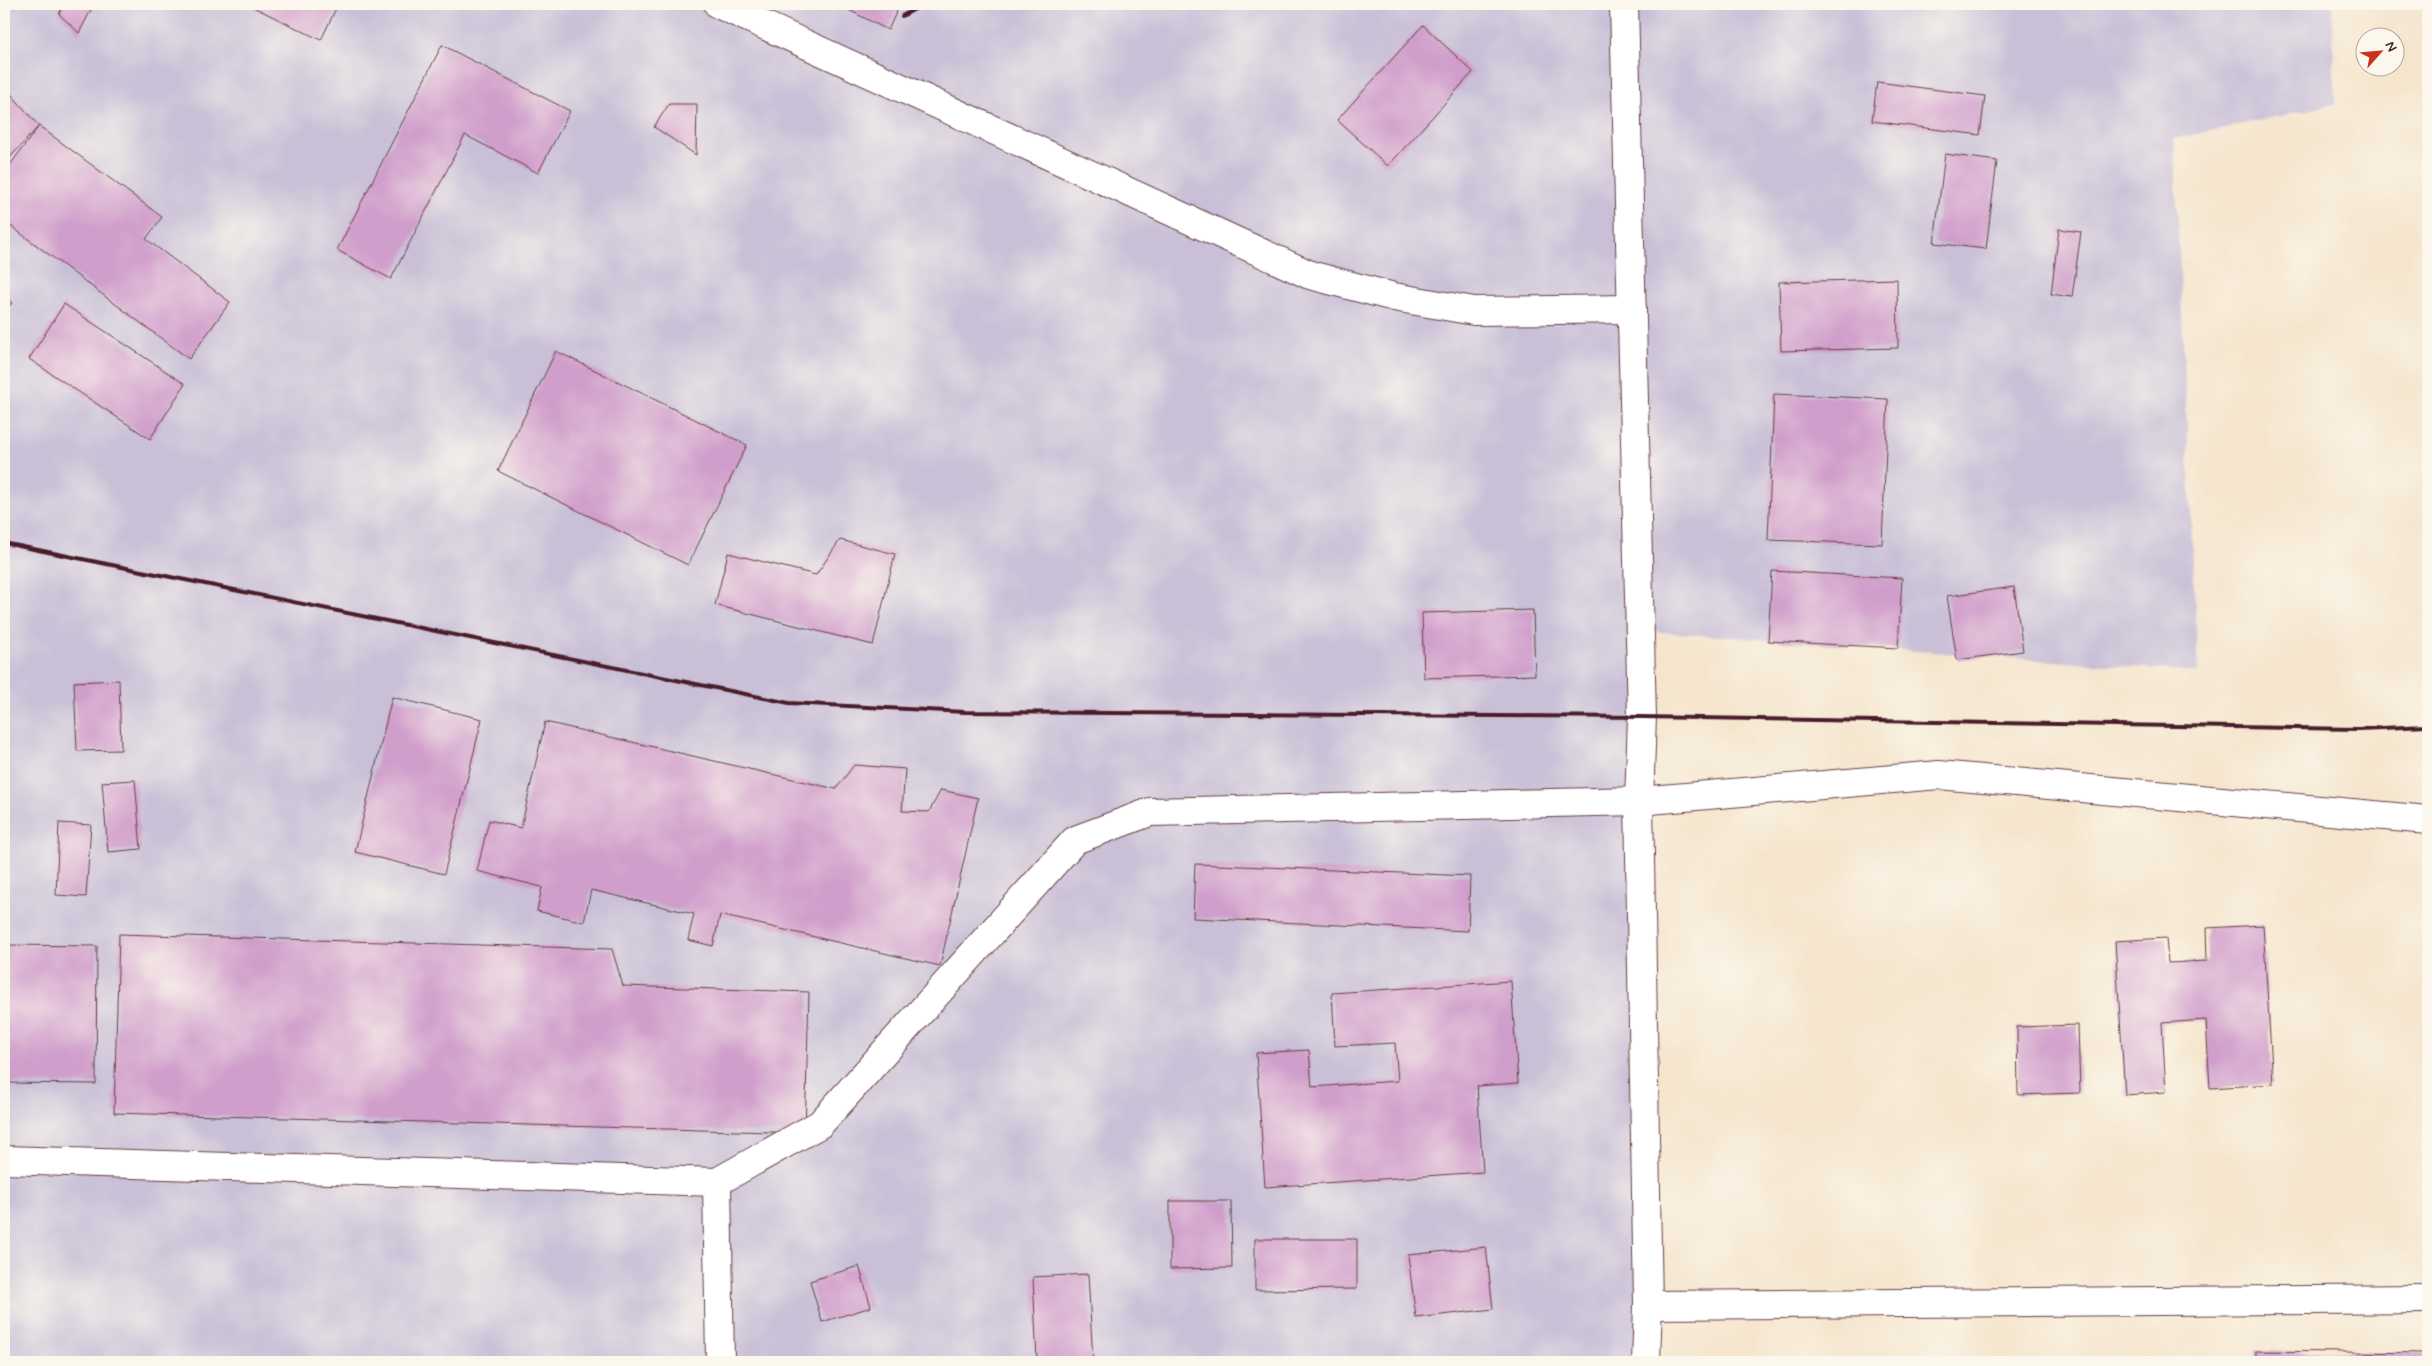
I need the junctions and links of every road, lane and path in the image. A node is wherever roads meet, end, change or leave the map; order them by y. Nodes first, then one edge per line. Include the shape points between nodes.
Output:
1 (718, 4) edge
2 (1624, 4) edge
3 (1632, 309) junction
4 (1639, 802) junction
5 (2428, 820) edge
6 (4, 1160) edge
7 (717, 1182) junction
8 (2428, 1299) edge
9 (1648, 1305) junction
10 (720, 1362) edge
11 (1646, 1362) edge

1 - 3 street via 1310,275 1394,297 1474,311
2 - 3 street
3 - 4 street via 1642,717
4 - 5 street via 1939,775
4 - 7 street via 1150,812 1075,840 820,1124
4 - 9 street
6 - 7 street
7 - 10 street
8 - 9 street
9 - 11 street

